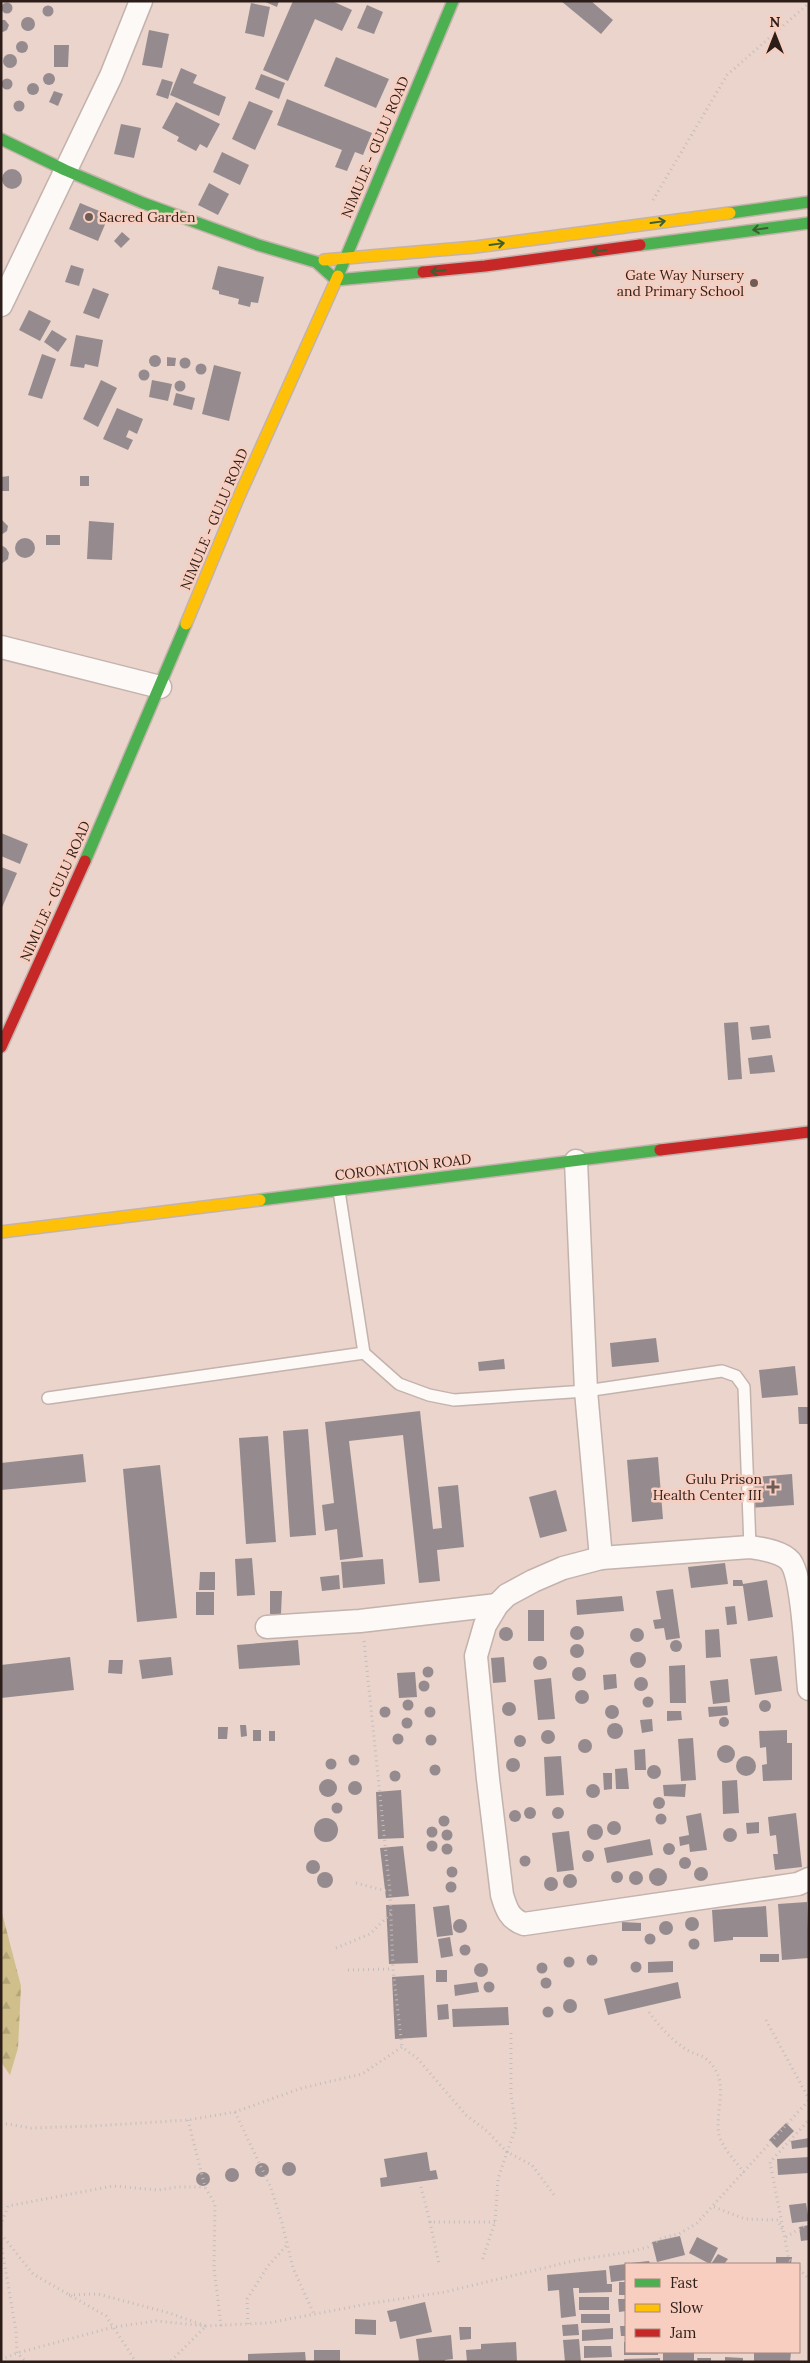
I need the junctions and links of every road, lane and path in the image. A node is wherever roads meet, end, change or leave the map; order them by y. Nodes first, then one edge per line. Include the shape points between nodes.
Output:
1 (141, 1) edge
2 (453, 1) edge
3 (809, 3) edge
4 (1, 139) edge
5 (65, 170) junction
6 (809, 202) edge
7 (809, 223) edge
8 (639, 224) junction
9 (344, 257) junction
10 (316, 262) junction
11 (336, 280) junction
12 (1, 305) edge
13 (1, 647) edge
14 (160, 687) junction
15 (1, 1047) edge
16 (809, 1132) edge
17 (576, 1161) junction
18 (339, 1191) junction
19 (1, 1232) edge
20 (364, 1353) junction
21 (586, 1391) junction
22 (48, 1398) dead end
23 (750, 1547) junction
24 (601, 1558) junction
25 (497, 1605) junction
26 (360, 1621) junction
27 (267, 1627) dead end
28 (809, 1689) edge
29 (809, 1879) edge
30 (356, 1883) dead end
31 (390, 1892) junction
32 (391, 1913) junction
33 (336, 1948) dead end
34 (393, 1969) junction
35 (348, 1970) dead end
36 (649, 2012) dead end
37 (766, 2020) dead end
38 (511, 2033) dead end
39 (402, 2047) junction
40 (809, 2100) edge
41 (235, 2112) junction
42 (188, 2120) junction
43 (809, 2120) edge
44 (1, 2123) edge
45 (507, 2152) junction
46 (744, 2172) junction
47 (205, 2187) junction
48 (421, 2187) dead end
49 (554, 2195) dead end
50 (714, 2207) junction
51 (430, 2222) junction
52 (495, 2222) junction
53 (809, 2223) edge
54 (1, 2226) edge
55 (1, 2234) edge
56 (786, 2237) junction
57 (1, 2243) edge
58 (287, 2244) junction
59 (482, 2261) dead end
60 (793, 2263) edge
61 (439, 2264) dead end
62 (800, 2270) edge
63 (809, 2279) edge
64 (69, 2295) junction
65 (314, 2314) junction
66 (248, 2324) junction
67 (206, 2326) junction
68 (221, 2326) junction
69 (114, 2327) junction
70 (17, 2353) junction
71 (1, 2360) edge
72 (26, 2362) edge
73 (136, 2362) edge
74 (170, 2362) edge

1 - 5 street via 111,76
2 - 9 main road, NIMULE - GULU ROAD
3 - 8 path via 727,75
4 - 5 main road
5 - 10 main road via 258,246
5 - 12 street
8 -> 6 main road
7 -> 11 main road via 486,266
9 -> 8 main road via 475,247
9 - 10 main road
9 - 11 main road, NIMULE - GULU ROAD
10 - 11 main road
11 - 14 main road, NIMULE - GULU ROAD via 237,500
13 - 14 street
14 - 15 main road, NIMULE - GULU ROAD
16 - 17 main road, CORONATION ROAD
17 - 18 main road, CORONATION ROAD
17 - 21 street
18 - 19 main road, CORONATION ROAD
18 - 20 lane
20 - 21 lane via 399,1384 454,1400
20 - 22 lane
21 - 23 lane via 722,1371 736,1376 744,1387
21 - 24 street
23 - 24 street
23 - 28 street via 768,1549 789,1559 795,1569
24 - 25 street via 563,1568 533,1581 507,1595
25 - 26 street
25 - 29 street via 485,1625 476,1656 502,1895 507,1913 517,1922 524,1924 788,1885
26 - 27 street
26 - 31 path
30 - 31 path
31 - 32 path
32 - 33 path via 370,1934
32 - 34 path
34 - 35 path
34 - 39 path
36 - 46 path via 661,2029 686,2049 701,2054 716,2071 721,2141
37 - 40 path
38 - 45 path via 511,2095 516,2127
39 - 41 path via 362,2074 302,2088
39 - 45 path via 417,2058 466,2115
40 - 46 path
41 - 42 path
41 - 58 path via 271,2188
42 - 44 path via 32,2128
42 - 47 path
43 - 56 path via 770,2162
45 - 49 path via 532,2165
45 - 52 path via 498,2179
46 - 50 path
47 - 54 path via 158,2190 113,2186 8,2206
47 - 68 path via 215,2204 214,2268
48 - 51 path
50 - 56 path via 745,2219 778,2220
50 - 65 path via 689,2229 629,2252 577,2260 445,2292
51 - 52 path
51 - 61 path
52 - 59 path
53 - 56 path
55 - 64 path via 33,2274
56 - 60 path via 789,2260
57 - 70 path
58 - 65 path via 293,2268
58 - 66 path via 247,2299
62 - 63 path
64 - 67 path via 98,2294
64 - 69 path via 106,2316
65 - 66 path
66 - 68 path
67 - 68 path
67 - 69 path via 156,2321
67 - 74 path
69 - 70 path
69 - 73 path
70 - 71 path
70 - 72 path

